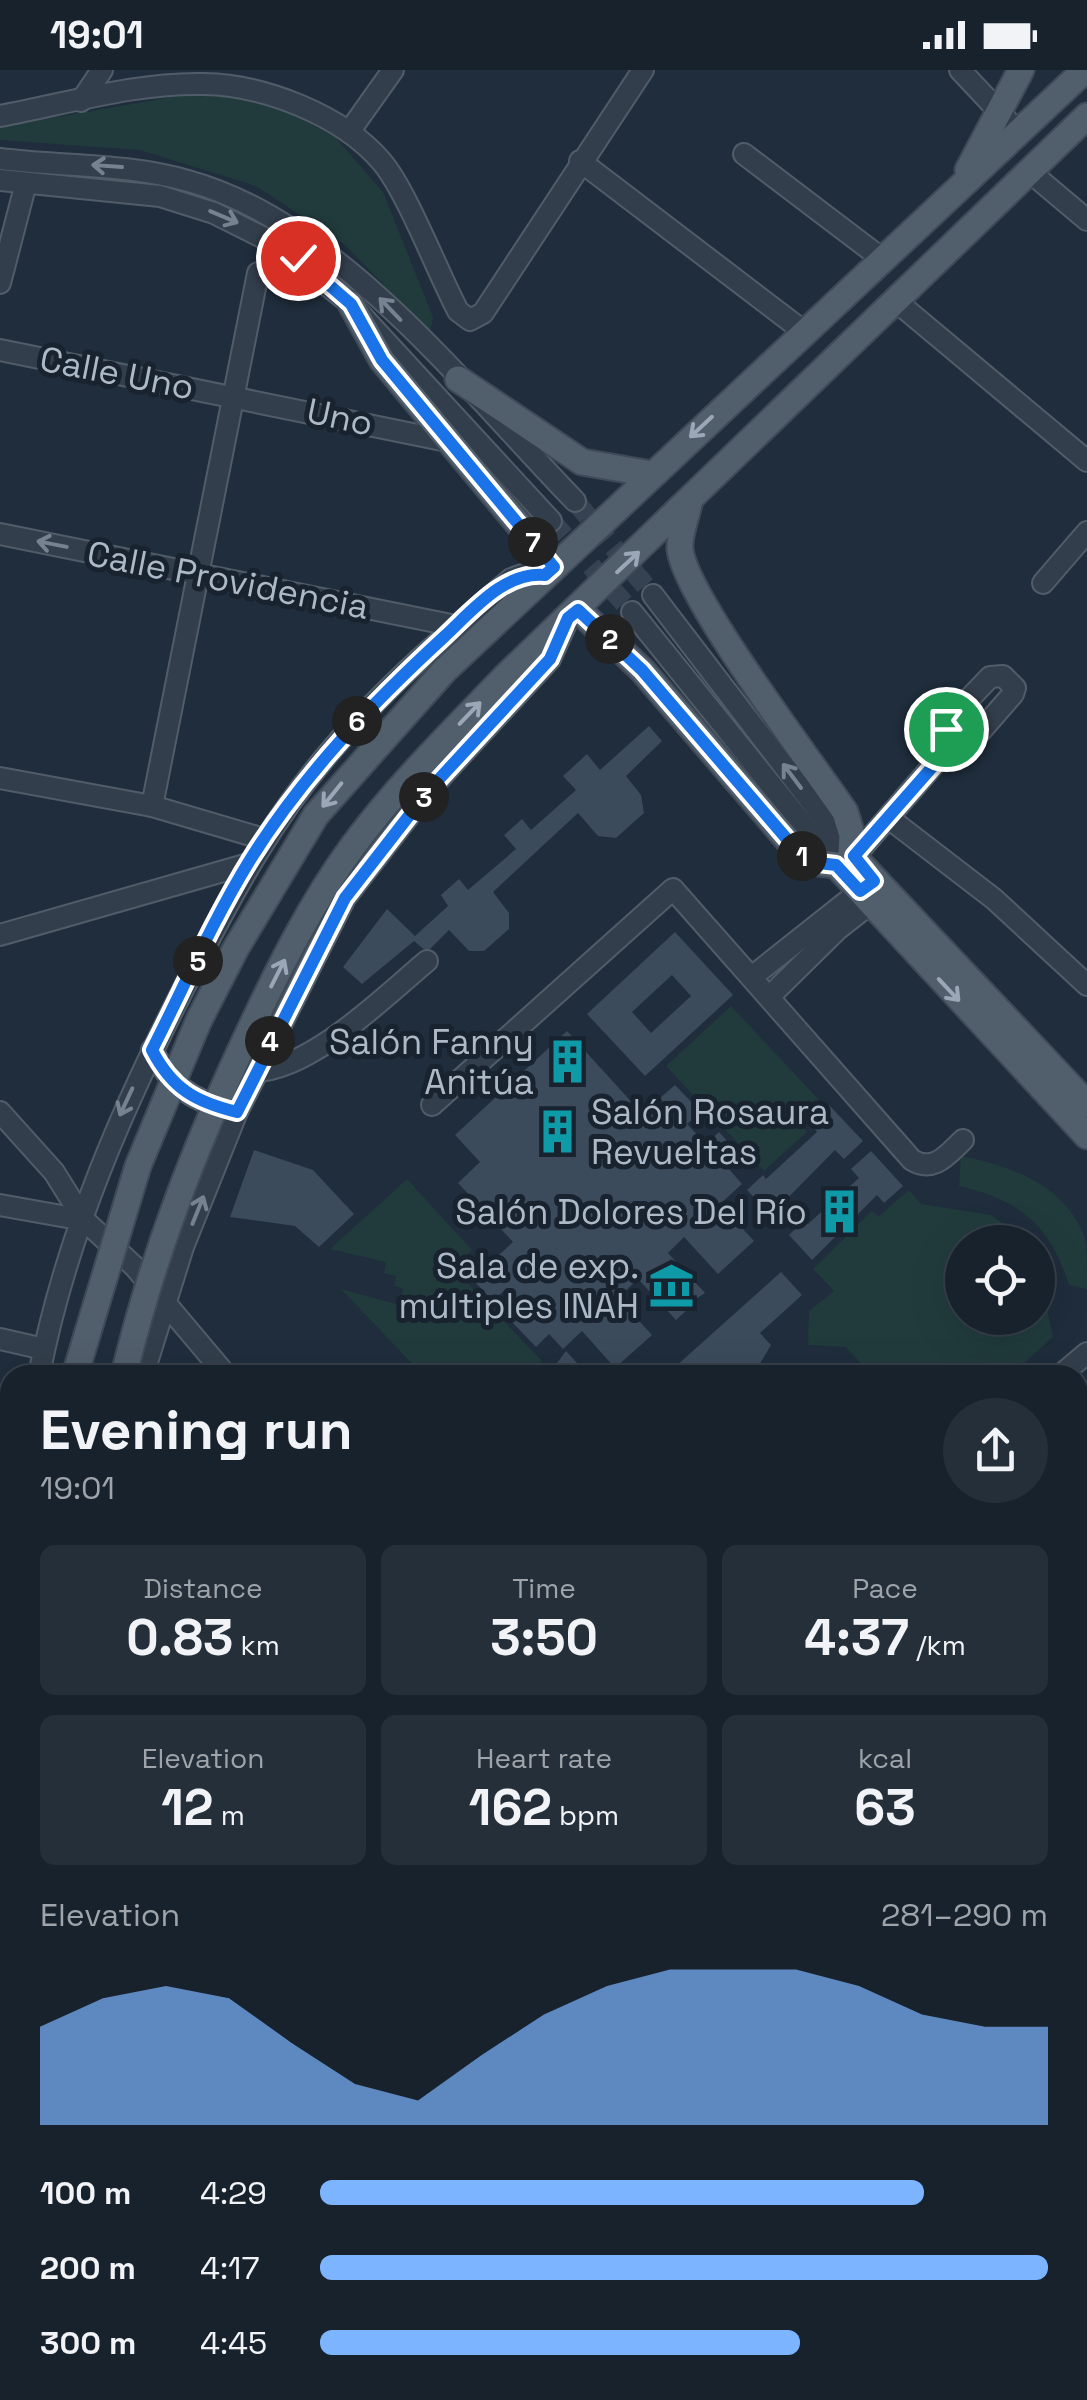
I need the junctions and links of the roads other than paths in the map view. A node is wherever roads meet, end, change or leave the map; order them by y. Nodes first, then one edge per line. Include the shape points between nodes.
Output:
1 (102, 70) edge
2 (393, 70) edge
3 (643, 70) edge
4 (1022, 70) edge
5 (1084, 70) edge
6 (966, 72) edge
7 (81, 101) junction
8 (998, 111) junction
9 (0, 116) edge
10 (1087, 116) edge
11 (349, 132) junction
12 (1019, 133) junction
13 (744, 154) dead end
14 (0, 160) edge
15 (580, 160) junction
16 (1030, 172) junction
17 (0, 180) edge
18 (26, 184) junction
19 (958, 187) junction
20 (8, 218) edge
21 (1087, 220) edge
22 (881, 258) junction
23 (258, 273) dead end
24 (0, 283) edge
25 (896, 302) junction
26 (351, 304) junction
27 (802, 331) junction
28 (0, 350) edge
29 (458, 380) junction
30 (233, 396) junction
31 (447, 441) junction
32 (1087, 462) edge
33 (651, 474) junction
34 (575, 500) tunnel mouth
35 (690, 504) junction
36 (550, 521) tunnel mouth
37 (1087, 532) edge
38 (0, 534) edge
39 (550, 571) junction
40 (200, 572) junction
41 (1043, 583) dead end
42 (653, 595) tunnel mouth
43 (632, 612) tunnel mouth
44 (573, 614) junction
45 (456, 626) junction
46 (956, 740) dead end
47 (0, 778) edge
48 (152, 806) junction
49 (890, 819) junction
50 (264, 838) junction
51 (847, 858) junction
52 (248, 864) junction
53 (872, 892) junction
54 (0, 936) edge
55 (426, 961) dead end
56 (753, 976) junction
57 (1087, 985) edge
58 (770, 995) junction
59 (152, 1050) junction
60 (255, 1071) junction
61 (1087, 1104) edge
62 (432, 1105) dead end
63 (0, 1112) edge
64 (237, 1112) junction
65 (1087, 1136) edge
66 (963, 1140) dead end
67 (0, 1206) edge
68 (84, 1220) junction
69 (164, 1302) junction
70 (0, 1339) edge
71 (44, 1349) junction
72 (41, 1365) edge
73 (78, 1365) edge
74 (127, 1365) edge
75 (146, 1365) edge
76 (218, 1365) edge

1 - 7 street
2 - 11 street
3 - 15 street
4 - 8 main road
5 - 12 main road
6 - 8 street
7 - 9 street
7 - 11 street via 204,84 305,109
8 - 12 street
8 - 19 main road
10 - 16 main road
11 - 15 street via 384,164 458,311 470,320 483,313
12 - 19 main road
13 - 22 street
29 -> 14 street via 364,282 270,216 190,181 149,172
15 - 27 street
16 - 21 street
16 - 25 main road
17 - 18 street
18 - 20 street
18 -> 26 street via 134,190 199,207 298,258
19 - 22 main road
20 - 24 street
22 - 27 main road
23 - 30 street
25 - 32 street
25 - 35 main road
26 - 31 main road via 382,360
26 - 36 street
27 -> 33 main road
28 - 30 street, Calle Uno
29 - 33 main road via 582,462
29 - 34 street
30 - 31 street, Uno
30 - 40 street
31 - 39 main road
33 - 39 main road
44 -> 35 main road
35 - 51 main road via 680,537 683,560 725,637 845,812 852,834
37 - 41 street
40 -> 38 street, Calle Providencia
39 - 45 street via 511,580
39 -> 73 main road, bridge via 444,670 316,815 236,948 138,1166
40 - 45 street, Calle Providencia
40 - 48 street
51 -> 42 street
43 - 51 street
44 - 51 main road via 642,670 798,852 810,862
44 - 60 street via 550,659 429,790 345,898
74 -> 44 main road, bridge via 198,1139 280,968 351,849 388,801
45 - 50 street via 333,748
46 - 49 street
47 - 48 street
48 - 50 street
49 - 51 street
49 - 57 street via 994,899
50 - 52 street
51 - 53 main road
52 - 54 street
52 - 59 street
53 - 56 street
53 - 58 street
53 - 61 main road
53 -> 65 main road
55 - 60 street via 293,1062
56 - 58 street
56 - 62 street via 672,889
58 - 66 street via 912,1160 937,1164
59 - 64 street via 178,1088
59 -> 68 street via 121,1112
60 - 64 street
63 - 68 street via 54,1172
69 -> 64 street
67 - 68 street
68 - 69 street
68 - 71 street
69 - 75 street
69 - 76 street
70 - 71 street
71 - 72 street

